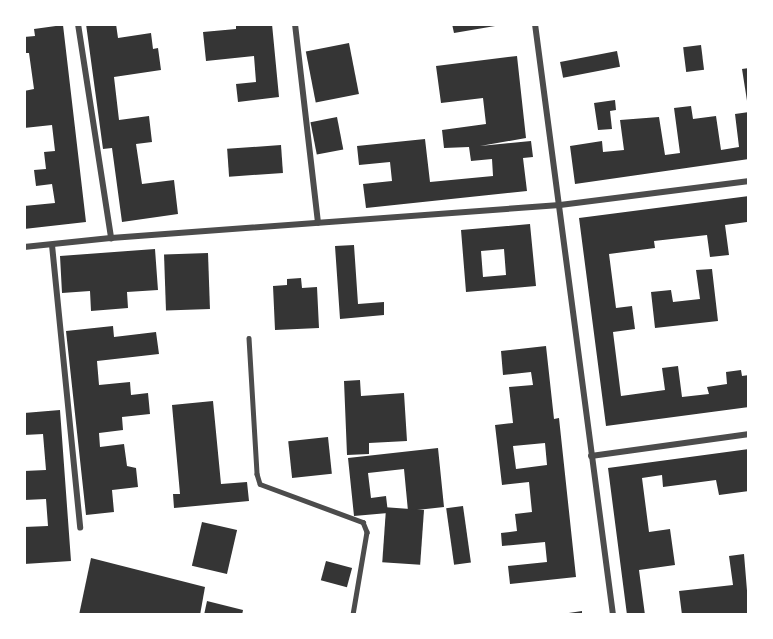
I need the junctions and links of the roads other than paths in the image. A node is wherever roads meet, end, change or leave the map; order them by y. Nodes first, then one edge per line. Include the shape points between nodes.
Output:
1 (78, 24) edge
2 (295, 24) edge
3 (535, 24) edge
4 (749, 181) edge
5 (560, 205) junction
6 (318, 223) junction
7 (111, 238) junction
8 (52, 245) junction
9 (24, 247) edge
10 (249, 338) dead end
11 (749, 434) edge
12 (591, 456) junction
13 (80, 528) dead end
14 (352, 615) edge
15 (613, 615) edge

1 - 7 street
2 - 6 street
3 - 5 street
4 - 5 street
5 - 6 street
5 - 12 street
6 - 7 street
7 - 8 street
8 - 9 street
8 - 13 street
10 - 14 lane via 260,484 363,522 367,532
11 - 12 street
12 - 15 street

